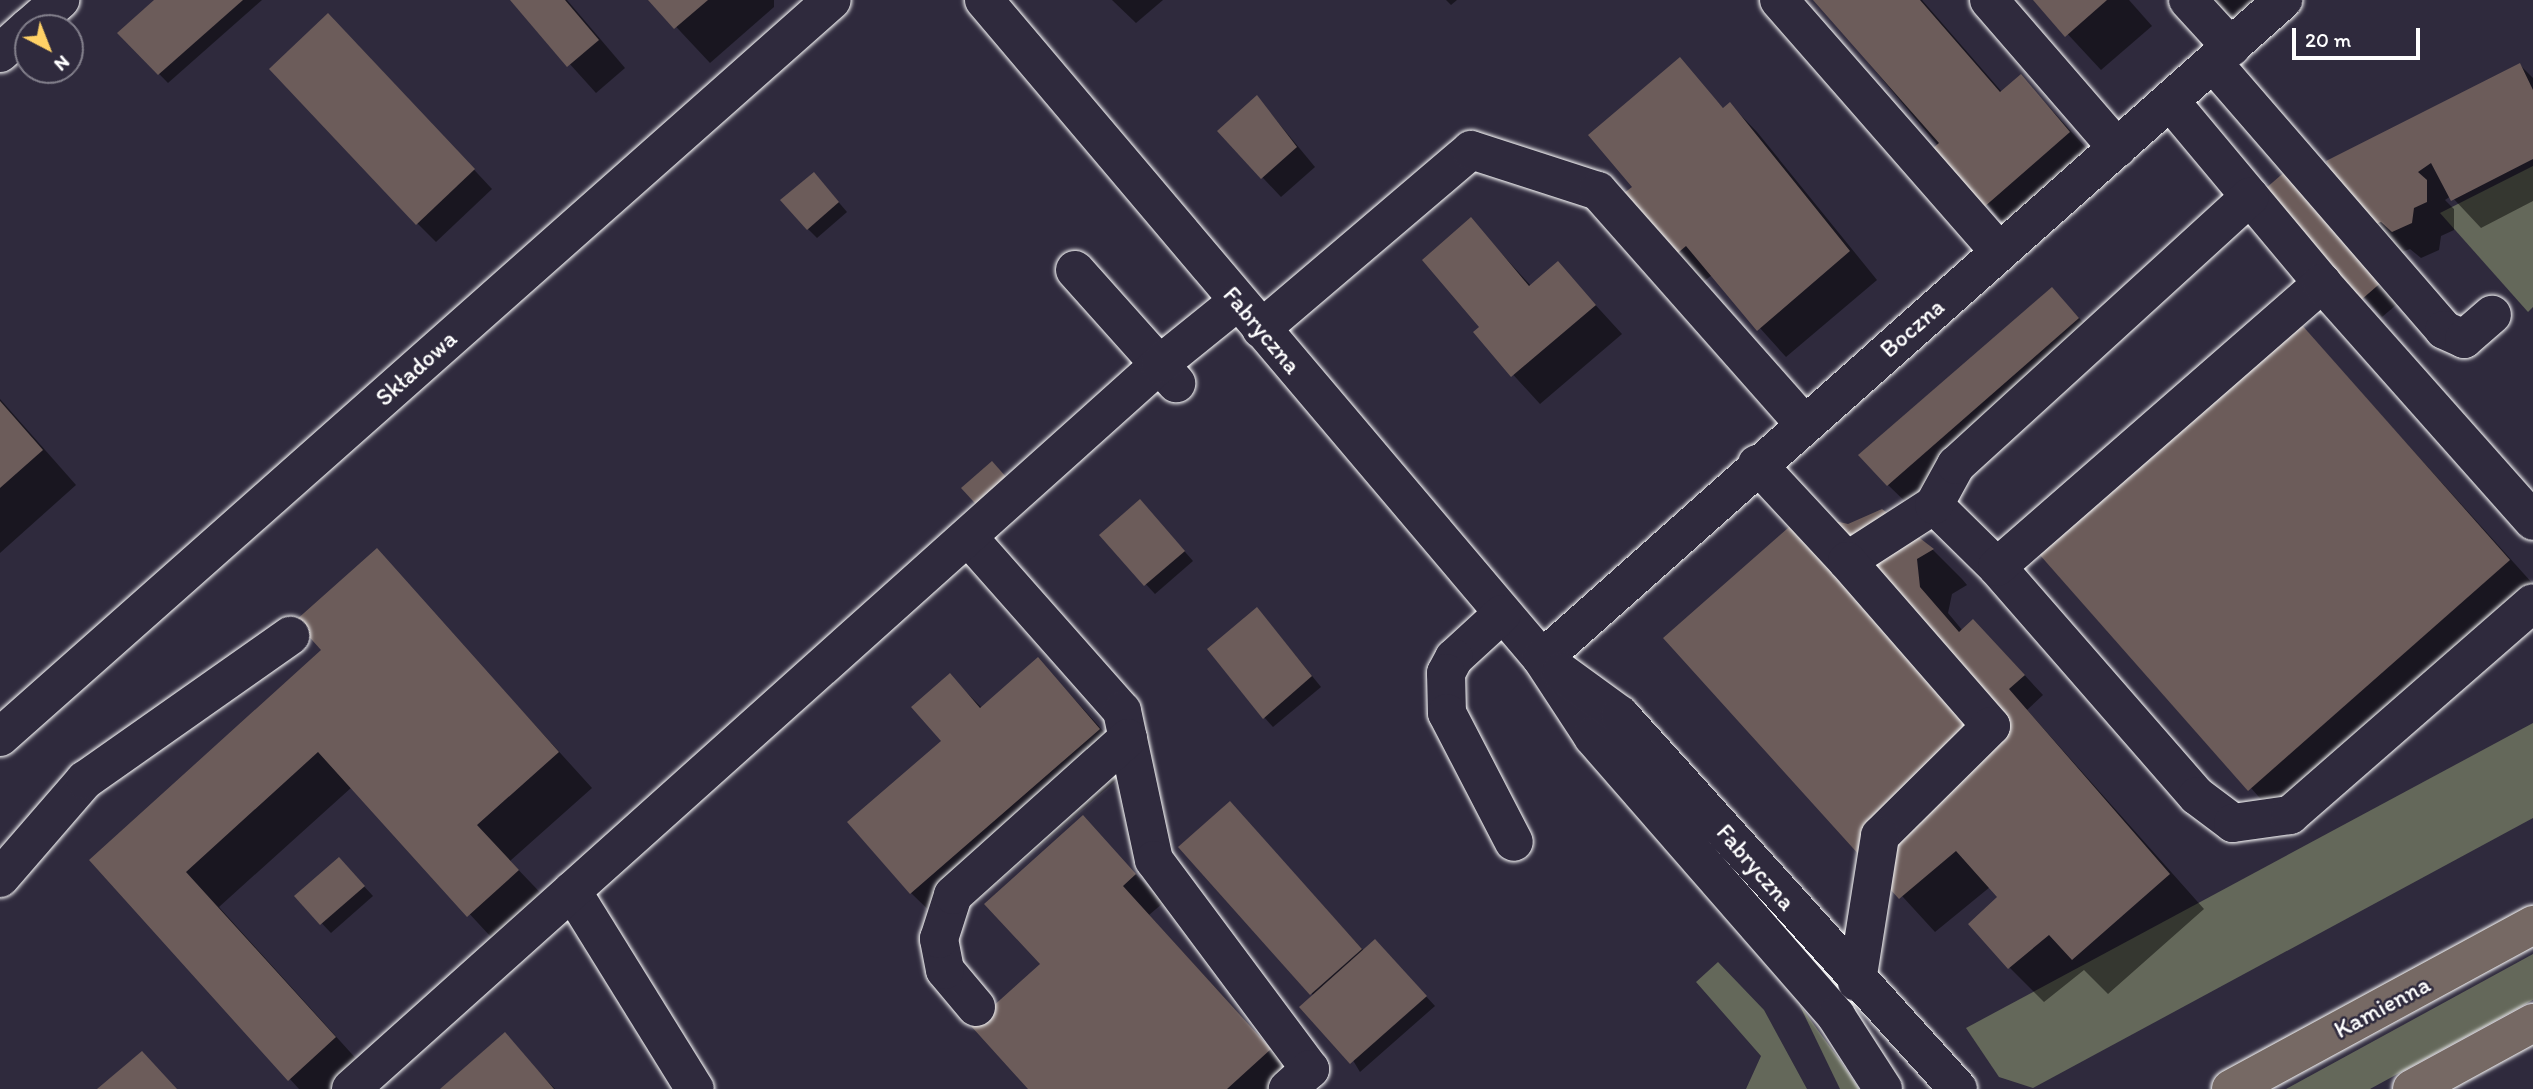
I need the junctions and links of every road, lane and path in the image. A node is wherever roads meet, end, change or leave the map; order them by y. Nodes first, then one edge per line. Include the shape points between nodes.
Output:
1 (60, 0) edge
2 (832, 0) edge
3 (984, 0) edge
4 (1779, 0) edge
5 (1989, 0) edge
6 (2188, 0) edge
7 (2283, 0) edge
8 (44, 14) edge
9 (14, 40) edge
10 (0, 52) edge
11 (2222, 55) junction
12 (2170, 101) junction
13 (2117, 148) junction
14 (2250, 197) junction
15 (1999, 251) junction
16 (1075, 270) dead end
17 (2322, 283) junction
18 (1250, 315) junction
19 (2493, 315) dead end
20 (1168, 374) junction
21 (1804, 424) junction
22 (1757, 464) junction
23 (1934, 505) junction
24 (2533, 521) edge
25 (968, 537) junction
26 (1847, 561) junction
27 (1997, 567) junction
28 (2533, 603) edge
29 (1502, 614) junction
30 (290, 636) dead end
31 (1542, 659) junction
32 (0, 737) edge
33 (1128, 738) junction
34 (1514, 842) dead end
35 (0, 878) edge
36 (572, 891) junction
37 (2533, 925) edge
38 (1857, 982) junction
39 (976, 1007) dead end
40 (2533, 1023) edge
41 (351, 1089) edge
42 (695, 1089) edge
43 (1288, 1089) edge
44 (1882, 1089) edge
45 (1958, 1089) edge
46 (2231, 1089) edge
47 (2412, 1089) edge

1 - 8 street
2 - 32 street, Składowa
3 - 18 street, Fabryczna
4 - 15 street
5 - 13 street
6 - 11 street
7 - 11 street, Boczna
9 - 10 street
11 - 12 street, Boczna
11 - 19 street via 2444,330 2464,340
12 - 13 street, Boczna
12 - 14 street
13 - 15 street, Boczna
14 - 17 street
14 - 23 street via 1956,465
15 - 21 street, Boczna
16 - 20 street
17 - 24 street
17 - 27 street
18 - 20 street
18 - 21 street via 1471,150 1598,191
18 - 29 street, Fabryczna
20 - 25 street
21 - 22 street, Boczna
22 - 26 street
22 - 31 street, Boczna
23 - 26 street
23 - 27 street
25 - 33 street via 1122,711
25 - 36 street
26 - 38 street via 1991,726 1880,836
27 - 28 street via 2197,796 2234,822 2290,815
29 - 31 street, Fabryczna
29 - 34 street via 1450,666 1447,713
30 - 35 street via 85,780
31 - 38 street, Fabryczna via 1620,715
31 - 44 street, Fabryczna via 1592,737 1836,1016
33 - 39 street via 953,895 939,939 945,970
33 - 43 street via 1154,860 1310,1069
36 - 41 street
36 - 42 street
37 - 46 main road, Kamienna
38 - 45 street, Fabryczna
40 - 47 main road

